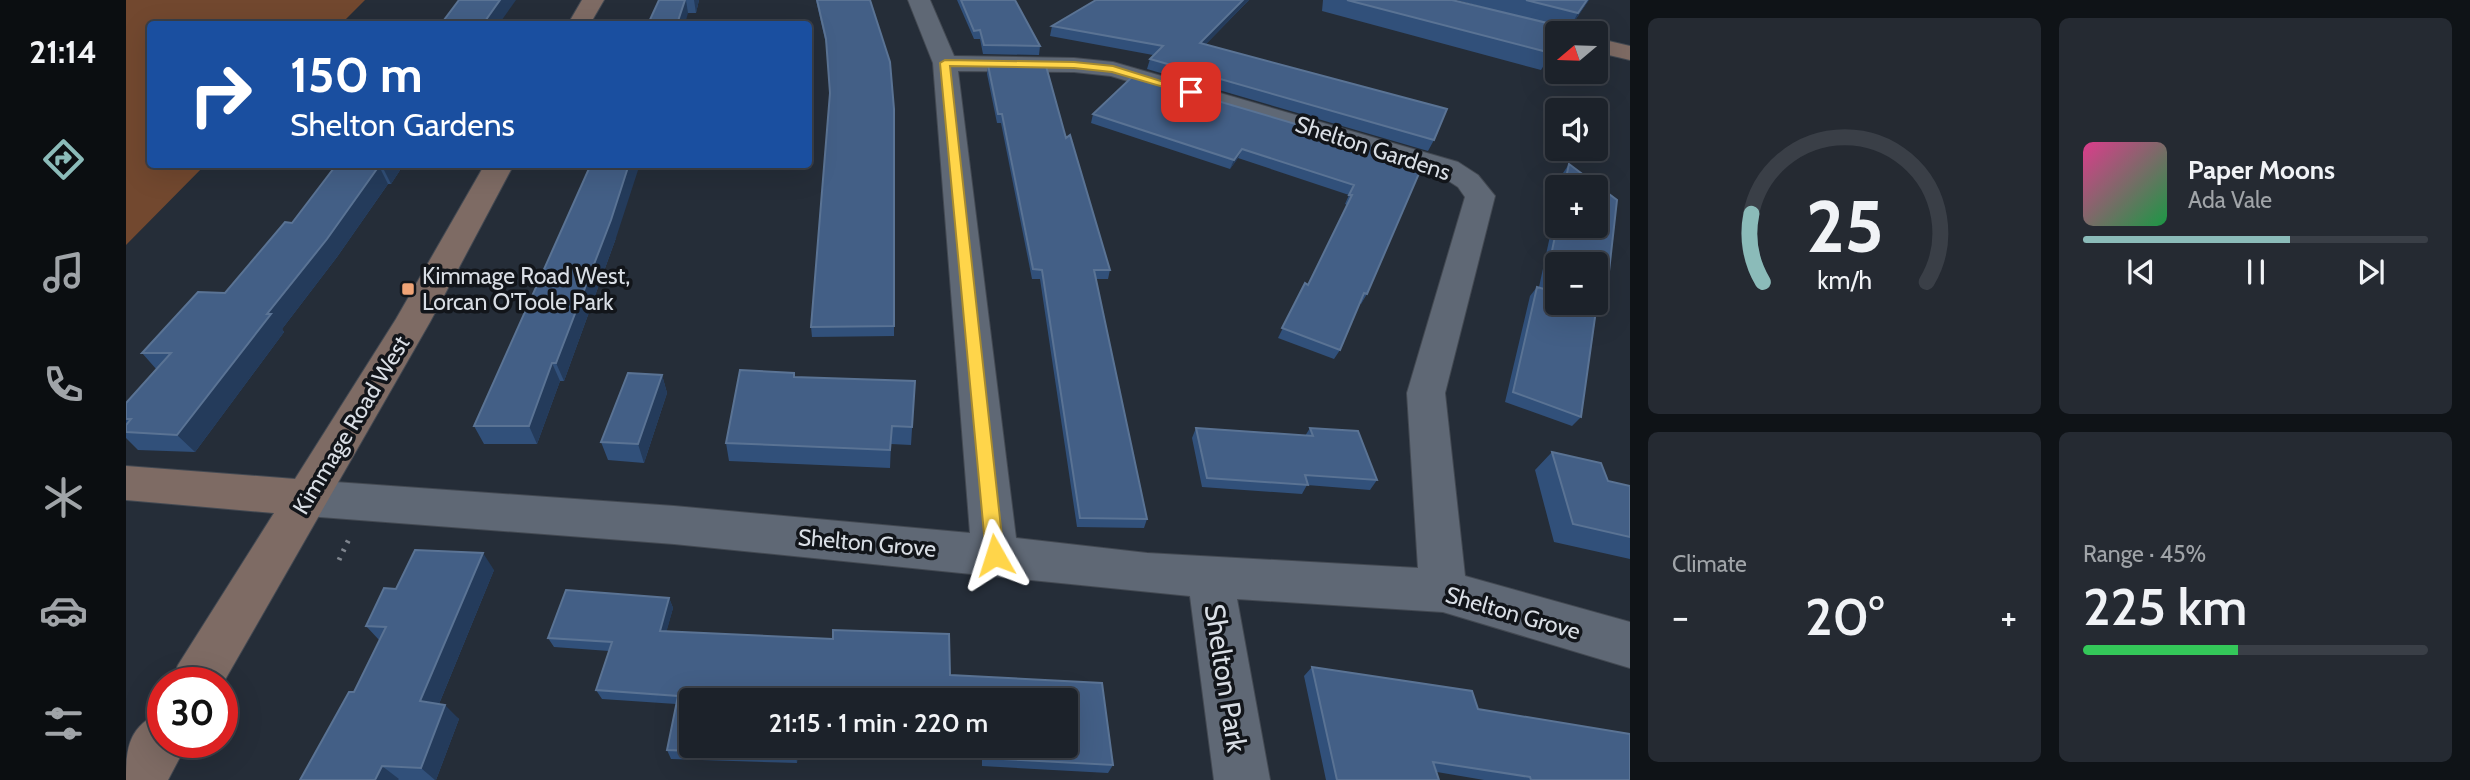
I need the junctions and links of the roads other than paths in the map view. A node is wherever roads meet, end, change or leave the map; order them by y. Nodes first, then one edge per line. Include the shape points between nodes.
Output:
1 (593, 0) edge
2 (919, 0) edge
3 (581, 21) edge
4 (1608, 48) edge
5 (1630, 53) edge
6 (945, 63) junction
7 (498, 168) edge
8 (126, 482) edge
9 (307, 498) junction
10 (995, 555) junction
11 (1210, 575) junction
12 (1443, 592) junction
13 (1630, 645) edge
14 (205, 667) edge
15 (151, 758) edge
16 (138, 780) edge
17 (1242, 780) edge

1 - 3 main road
2 - 6 street
4 - 5 main road
6 - 10 street
6 - 12 street, Shelton Gardens via 1113,69 1448,168 1468,181 1480,195 1426,393
7 - 9 main road, Kimmage Road West
8 - 9 main road
9 - 10 street, Shelton Grove
9 - 14 main road, Kimmage Road West
10 - 11 street, Shelton Grove via 1147,573
11 - 12 street, Shelton Grove
11 - 17 street, Shelton Park
12 - 13 street, Shelton Grove
15 - 16 main road

